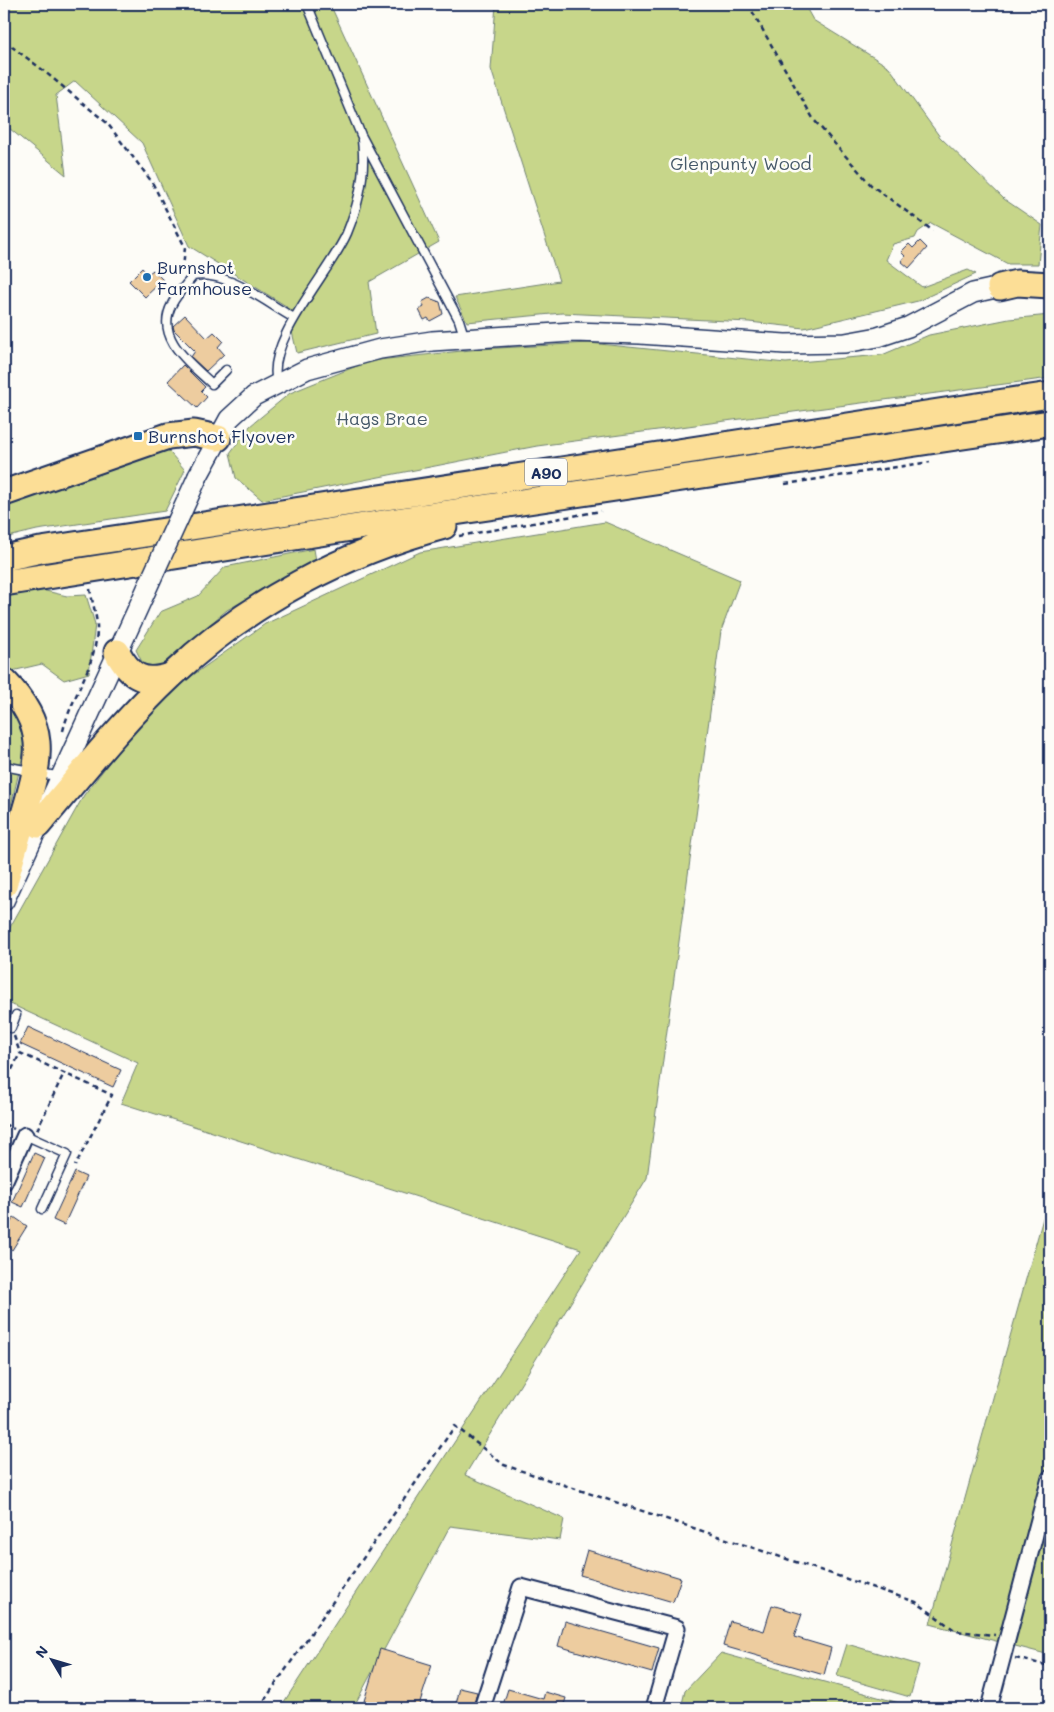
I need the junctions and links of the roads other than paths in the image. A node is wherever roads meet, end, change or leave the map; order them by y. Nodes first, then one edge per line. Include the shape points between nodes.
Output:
1 (307, 4) edge
2 (362, 136) junction
3 (1050, 285) edge
4 (1000, 287) joint
5 (294, 318) junction
6 (465, 339) junction
7 (226, 370) dead end
8 (277, 382) junction
9 (1050, 395) edge
10 (1050, 423) edge
11 (218, 438) junction
12 (4, 493) edge
13 (551, 499) junction
14 (4, 558) edge
15 (4, 583) edge
16 (118, 652) junction
17 (170, 676) junction
18 (4, 681) edge
19 (4, 766) edge
20 (36, 772) junction
21 (68, 779) junction
22 (38, 825) joint
23 (4, 885) edge
24 (7, 907) edge
25 (16, 1015) dead end
26 (7, 1026) edge
27 (25, 1135) joint
28 (4, 1182) edge
29 (42, 1209) dead end
30 (1050, 1478) edge
31 (482, 1708) edge
32 (654, 1708) edge
33 (989, 1708) edge

1 - 2 lane
2 - 5 lane via 365,162 362,182 346,234
2 - 6 lane via 459,320
3 - 4 main road via 1017,282
4 - 6 street via 973,294 908,327 845,343 785,344 572,332
5 - 7 lane via 223,277 193,276 172,305 166,328 173,345 212,384
5 - 8 lane via 277,360
6 - 8 street via 380,349 307,368
8 - 11 street via 242,405
9 - 14 main road, A90 via 90,542
10 - 13 main road, A90
11 - 12 main road via 194,433 168,436
11 - 16 street, bridge
13 - 15 main road, A90
13 - 17 main road via 428,531 315,573 233,624
16 - 17 main road via 124,665 136,676 156,681
16 - 21 street
17 - 21 main road
18 - 20 main road via 20,697 31,719 38,752
19 - 20 lane
20 - 21 lane
20 - 23 main road
21 - 22 main road
22 - 24 street
25 - 26 lane
27 - 28 street
27 - 29 lane via 67,1154
30 - 33 street
31 - 32 street via 521,1588 677,1628

